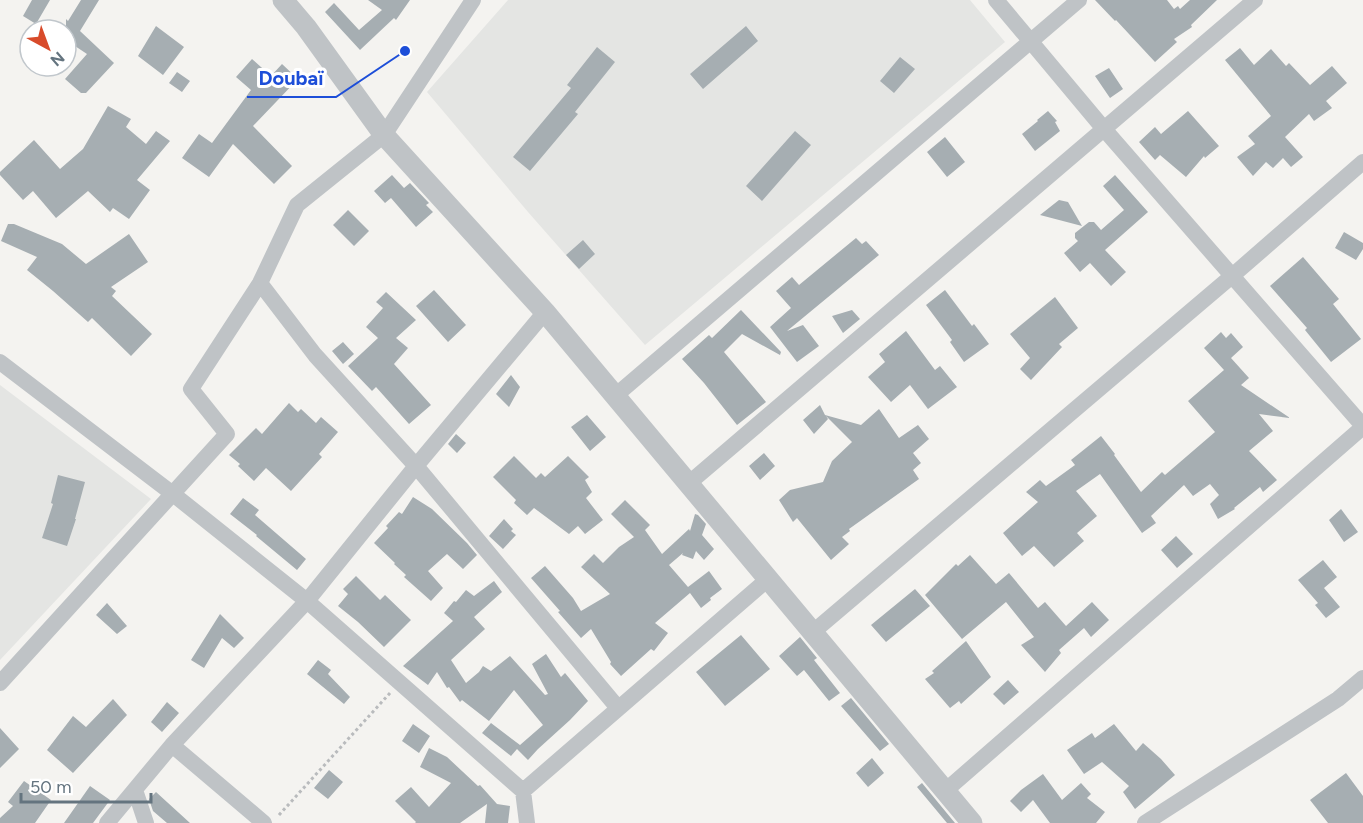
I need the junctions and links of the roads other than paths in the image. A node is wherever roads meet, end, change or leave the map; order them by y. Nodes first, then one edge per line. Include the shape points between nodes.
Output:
1 (283, 0) edge
2 (473, 0) edge
3 (996, 0) edge
4 (1079, 0) edge
5 (1255, 0) edge
6 (1030, 41) junction
7 (1104, 129) junction
8 (384, 135) junction
9 (1363, 162) edge
10 (1232, 276) junction
11 (260, 284) junction
12 (545, 312) junction
13 (0, 362) edge
14 (615, 396) junction
15 (1363, 426) edge
16 (416, 466) junction
17 (688, 484) junction
18 (173, 494) junction
19 (768, 579) junction
20 (307, 601) junction
21 (813, 632) junction
22 (1363, 678) edge
23 (0, 683) edge
24 (618, 708) junction
25 (172, 745) junction
26 (135, 790) junction
27 (945, 790) junction
28 (523, 791) junction
29 (107, 823) edge
30 (146, 823) edge
31 (264, 823) edge
32 (527, 823) edge
33 (972, 823) edge
34 (1145, 823) edge

1 - 8 street
2 - 8 street
3 - 6 street
4 - 6 street
5 - 7 street
6 - 7 street
6 - 14 street
7 - 10 street
7 - 17 street
8 - 11 street via 297,205
8 - 12 street
9 - 10 street
10 - 15 street
10 - 21 street
11 - 16 street via 315,355
11 - 18 street via 191,389 227,434
12 - 14 street
12 - 16 street
13 - 18 street
14 - 17 street
15 - 27 street
16 - 20 street
16 - 24 street
17 - 19 street
18 - 20 street
18 - 23 street
19 - 21 street
19 - 24 street
20 - 25 street
20 - 28 street
21 - 27 street
22 - 34 street via 1338,699
24 - 28 street
25 - 26 street
25 - 31 street
26 - 29 street
26 - 30 street
27 - 33 street
28 - 32 street

